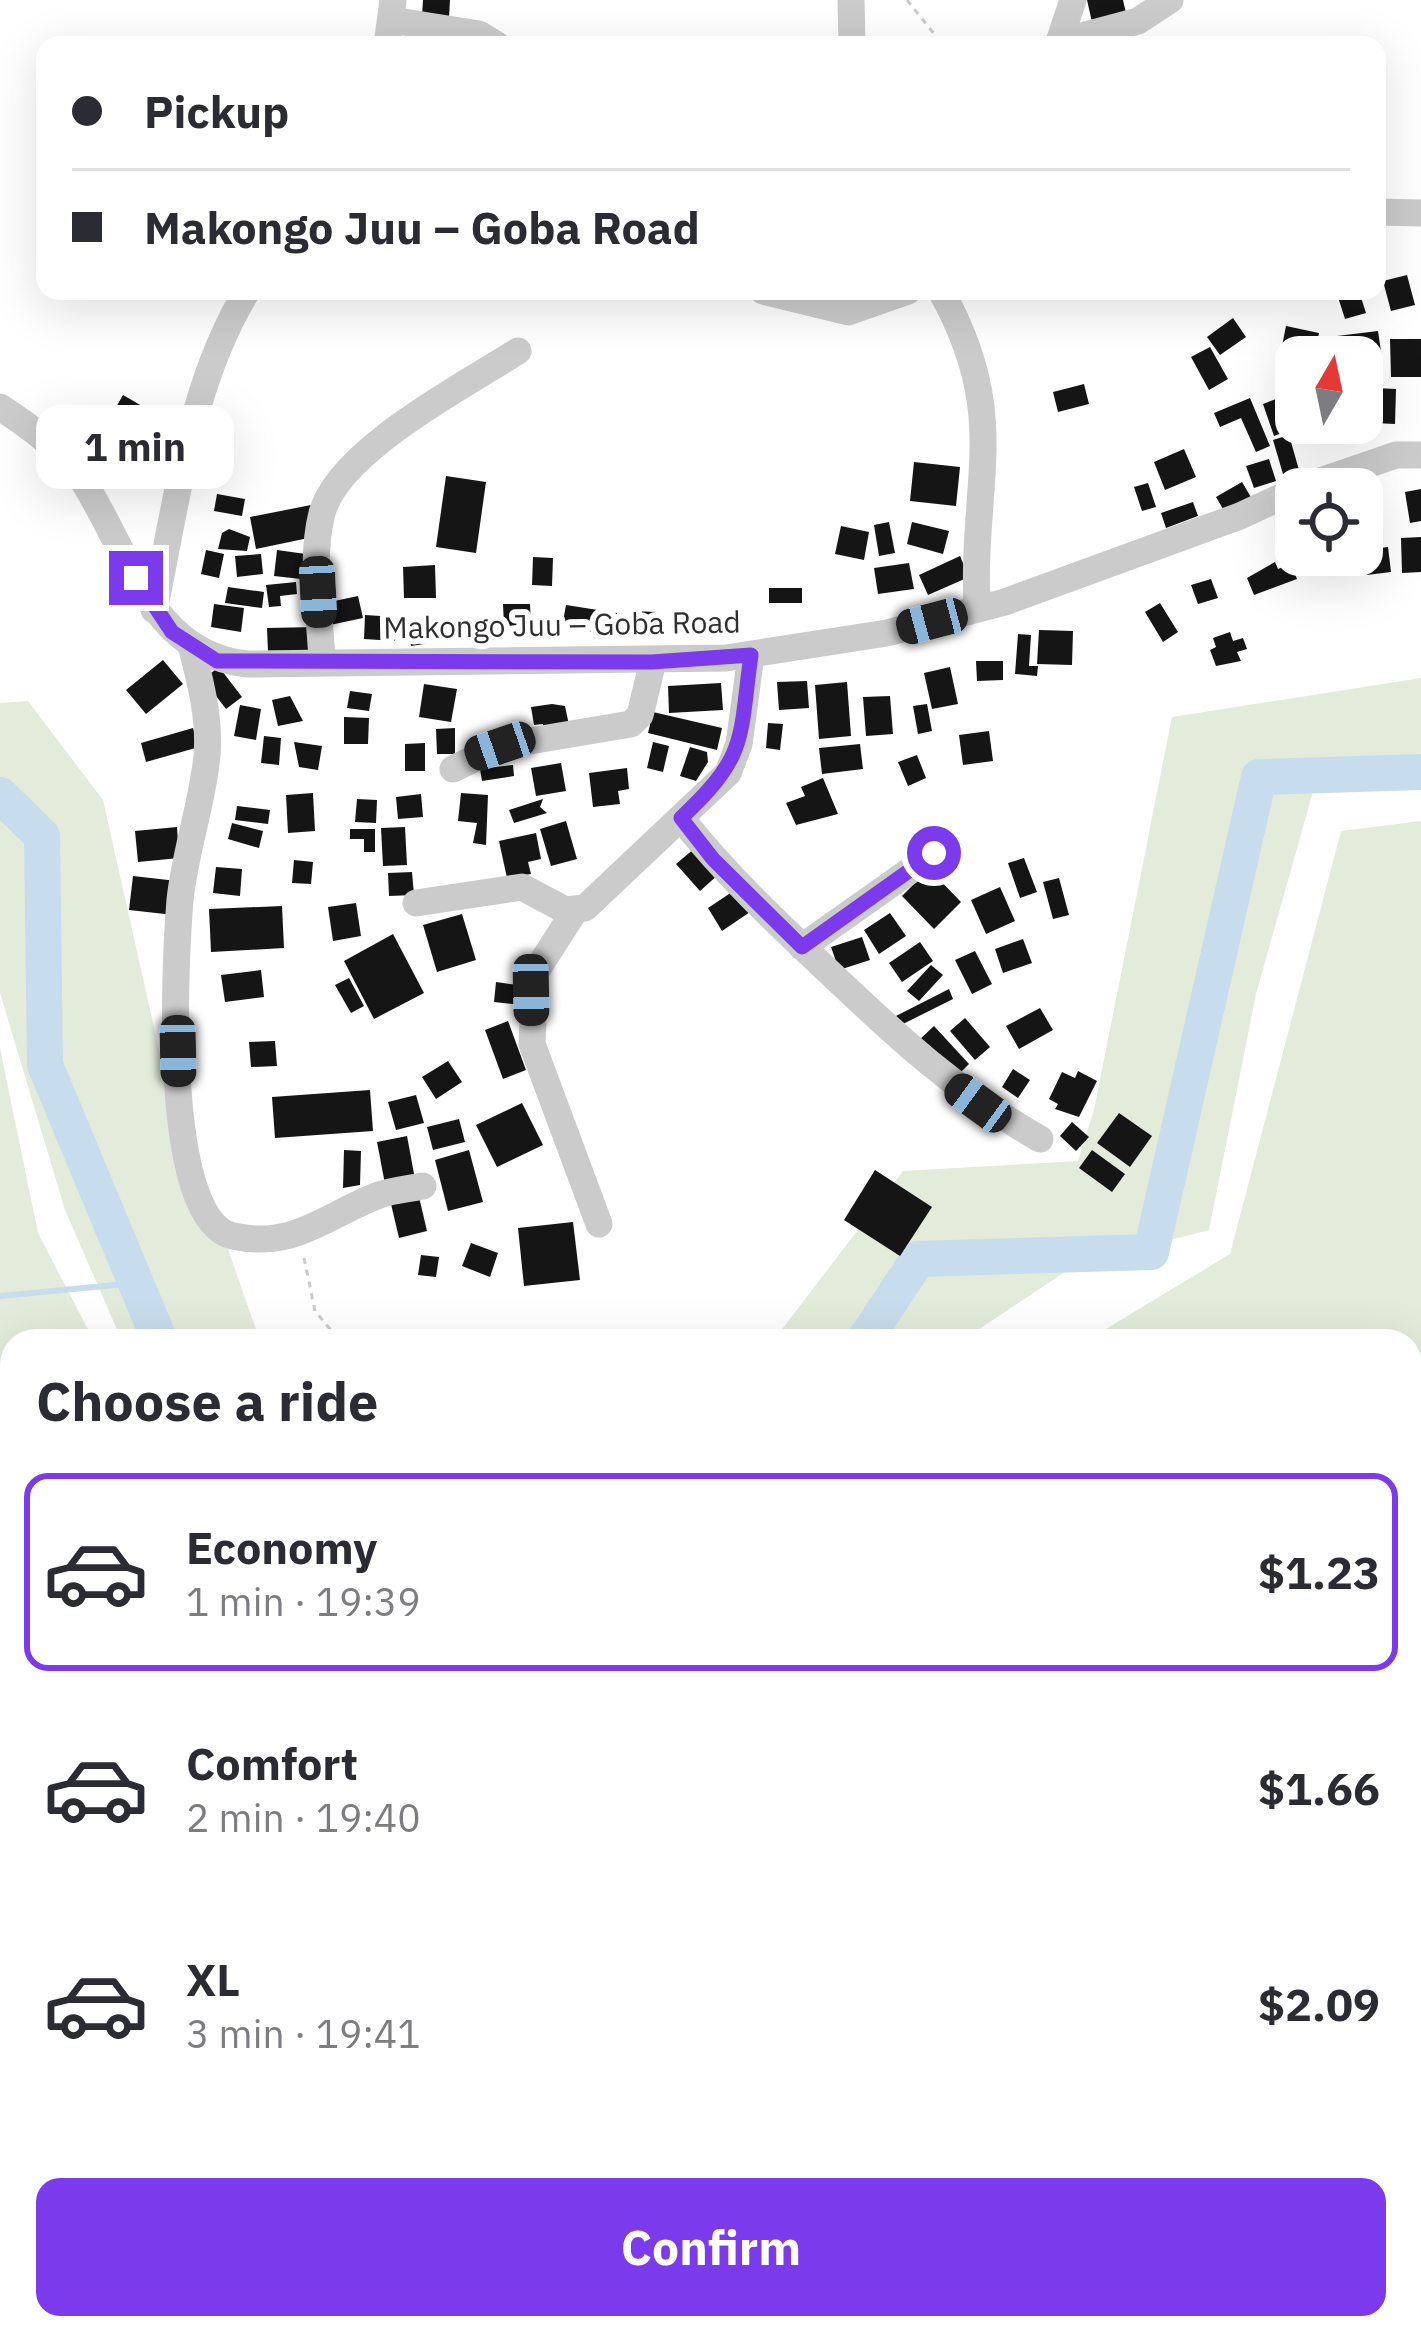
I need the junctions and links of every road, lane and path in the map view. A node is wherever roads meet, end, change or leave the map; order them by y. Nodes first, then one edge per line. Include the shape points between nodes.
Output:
1 (851, 0) edge
2 (907, 0) edge
3 (1073, 0) edge
4 (1170, 0) edge
5 (390, 22) edge
6 (482, 36) edge
7 (852, 36) edge
8 (936, 36) edge
9 (1061, 36) edge
10 (1086, 36) edge
11 (1386, 212) edge
12 (1421, 213) edge
13 (243, 300) edge
14 (799, 300) edge
15 (882, 300) edge
16 (946, 300) edge
17 (518, 350) dead end
18 (0, 407) edge
19 (1421, 455) edge
20 (1358, 468) edge
21 (1275, 498) edge
22 (977, 609) junction
23 (154, 610) junction
24 (192, 649) junction
25 (751, 655) junction
26 (322, 661) junction
27 (652, 662) junction
28 (453, 769) dead end
29 (681, 818) junction
30 (934, 853) dead end
31 (416, 903) dead end
32 (574, 912) junction
33 (802, 947) junction
34 (1040, 1139) dead end
35 (423, 1186) dead end
36 (599, 1224) dead end
37 (301, 1233) junction
38 (330, 1329) edge

1 - 7 street
2 - 8 path
3 - 9 street
4 - 10 street via 1138,21
5 - 6 street
11 - 12 street
13 - 23 street via 194,418
14 - 15 street via 848,312
16 - 22 street via 968,339 988,444 974,543
17 - 26 street via 402,424 332,488 317,545
18 - 23 street via 81,478
19 - 20 street, Makongo Juu – Goba Road
21 - 22 street, Makongo Juu – Goba Road
22 - 25 street, Makongo Juu – Goba Road
23 - 24 street
24 - 26 street, Makongo Juu – Goba Road via 247,664
24 - 37 street via 207,758 180,900 180,1118 190,1177 203,1215 227,1235
25 - 27 street, Makongo Juu – Goba Road
25 - 29 street via 728,773
26 - 27 street, Makongo Juu – Goba Road
27 - 28 street via 631,724 500,746
29 - 32 street
29 - 33 street
30 - 33 street
31 - 32 street via 522,887
32 - 36 street via 535,973 532,1044
33 - 34 street via 917,1058
35 - 37 street via 378,1196
37 - 38 path via 308,1292

